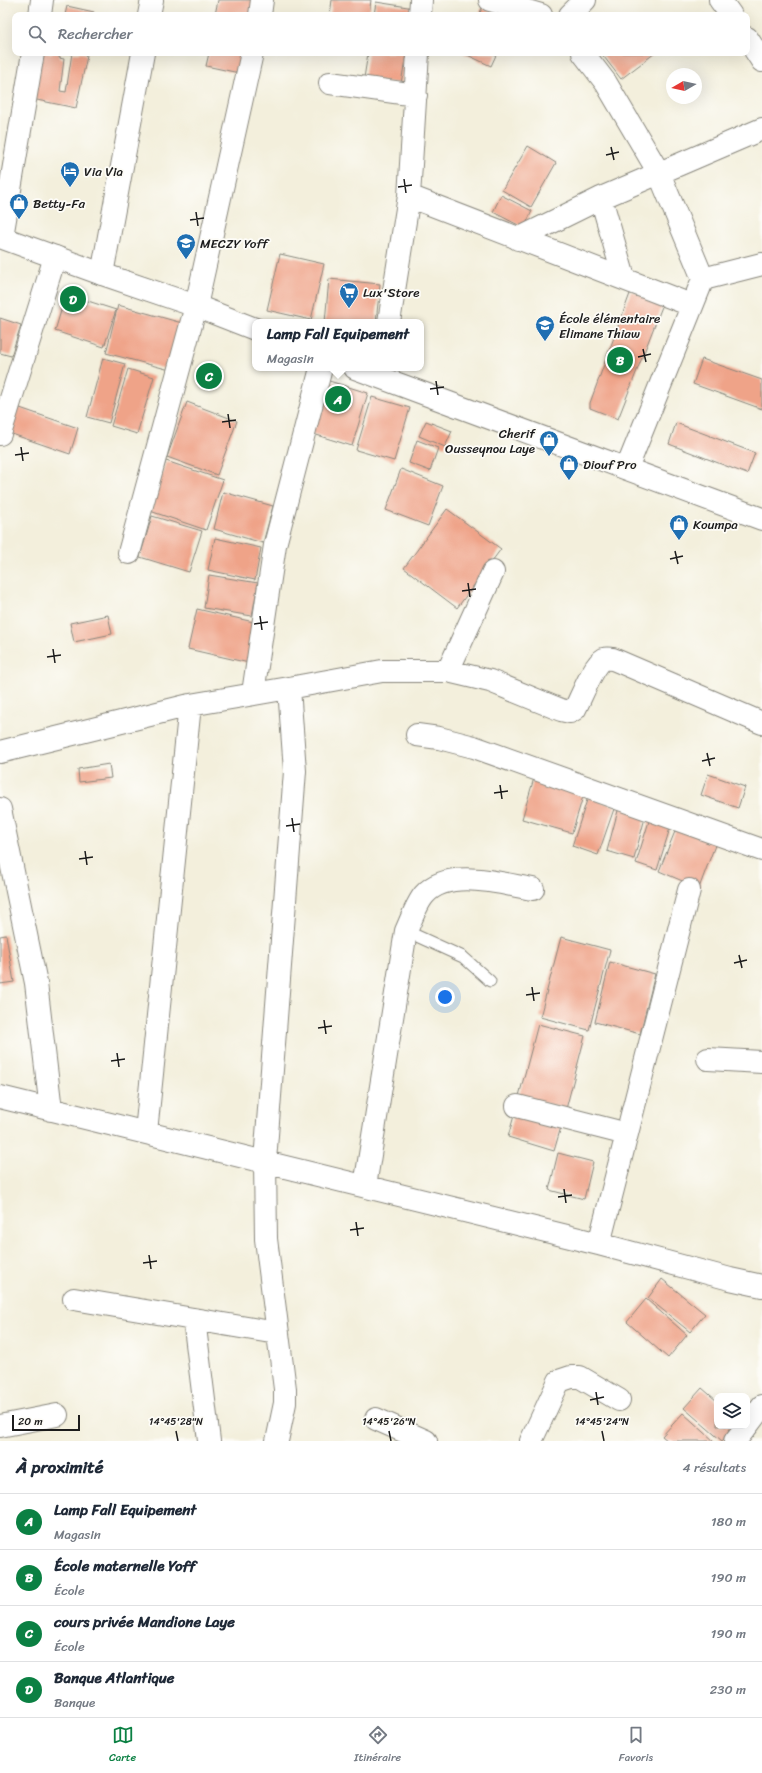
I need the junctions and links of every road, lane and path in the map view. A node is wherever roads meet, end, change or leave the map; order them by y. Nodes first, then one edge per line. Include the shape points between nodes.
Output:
1 (42, 0) edge
2 (152, 0) edge
3 (262, 0) edge
4 (421, 0) edge
5 (490, 0) edge
6 (585, 0) edge
7 (720, 0) edge
8 (40, 12) edge
9 (150, 12) edge
10 (260, 12) edge
11 (420, 12) edge
12 (531, 12) edge
13 (573, 12) edge
14 (729, 12) edge
15 (750, 43) edge
16 (32, 56) edge
17 (141, 56) edge
18 (251, 56) edge
19 (418, 56) edge
20 (586, 56) edge
21 (762, 61) edge
22 (330, 83) dead end
23 (416, 95) junction
24 (762, 129) edge
25 (659, 173) junction
26 (409, 196) junction
27 (601, 198) junction
28 (1, 237) edge
29 (518, 239) junction
30 (55, 257) junction
31 (762, 264) edge
32 (102, 274) junction
33 (624, 278) junction
34 (703, 279) junction
35 (691, 305) junction
36 (196, 306) junction
37 (389, 319) edge
38 (252, 328) edge
39 (320, 371) edge
40 (371, 371) edge
41 (381, 373) edge
42 (0, 434) edge
43 (627, 468) junction
44 (762, 518) edge
45 (128, 553) dead end
46 (494, 572) dead end
47 (448, 671) junction
48 (289, 688) junction
49 (253, 693) junction
50 (190, 705) junction
51 (762, 723) edge
52 (417, 735) dead end
53 (0, 752) edge
54 (0, 809) edge
55 (762, 850) edge
56 (533, 889) dead end
57 (689, 890) dead end
58 (406, 930) junction
59 (490, 981) dead end
60 (708, 1059) dead end
61 (762, 1062) edge
62 (0, 1097) edge
63 (517, 1106) dead end
64 (51, 1110) junction
65 (146, 1132) junction
66 (627, 1134) junction
67 (266, 1162) junction
68 (365, 1186) junction
69 (600, 1244) junction
70 (762, 1286) edge
71 (74, 1299) dead end
72 (194, 1319) junction
73 (277, 1333) junction
74 (618, 1400) dead end
75 (762, 1406) edge
76 (57, 1415) dead end
77 (376, 1419) dead end
78 (750, 1422) edge
79 (0, 1426) edge
80 (745, 1429) edge
81 (209, 1441) edge
82 (277, 1441) edge
83 (426, 1441) edge
84 (531, 1441) edge
85 (735, 1441) edge

1 - 8 street
2 - 9 street
3 - 10 street
4 - 11 street
5 - 12 street
6 - 13 street
7 - 14 street
15 - 21 street
16 - 28 street
17 - 32 street
18 - 36 street
19 - 23 street
20 - 25 street via 606,83
22 - 23 street
23 - 26 street
24 - 25 street
25 - 27 street
25 - 34 street
26 - 29 street
26 - 37 street
27 - 29 street
27 - 33 street
28 - 30 street
29 - 33 street
30 - 32 street
30 - 42 street
31 - 34 street
32 - 36 street
33 - 35 street
34 - 35 street
35 - 43 street
36 - 38 street
36 - 45 street
39 - 49 street via 275,545
40 - 41 street
41 - 43 street
43 - 44 street
46 - 47 street
47 - 48 street via 382,670
47 - 51 street via 490,681 570,712 575,709 598,665 605,659 613,659
48 - 49 street
48 - 67 street via 295,771
49 - 50 street
50 - 53 street
50 - 65 street
52 - 55 street via 474,747
54 - 64 street via 36,983
56 - 58 street via 466,878 437,884 424,895
57 - 66 street
58 - 59 lane via 463,957
58 - 68 street
60 - 61 street
62 - 64 street
63 - 66 street
64 - 65 street
65 - 67 street
66 - 69 street
67 - 68 street
67 - 73 street via 266,1239
68 - 69 street
69 - 70 street
71 - 72 street
72 - 73 street
72 - 81 street
73 - 82 street via 285,1389 285,1403
74 - 84 street via 580,1377 560,1381
75 - 78 street
76 - 79 street
77 - 83 street
80 - 85 street

